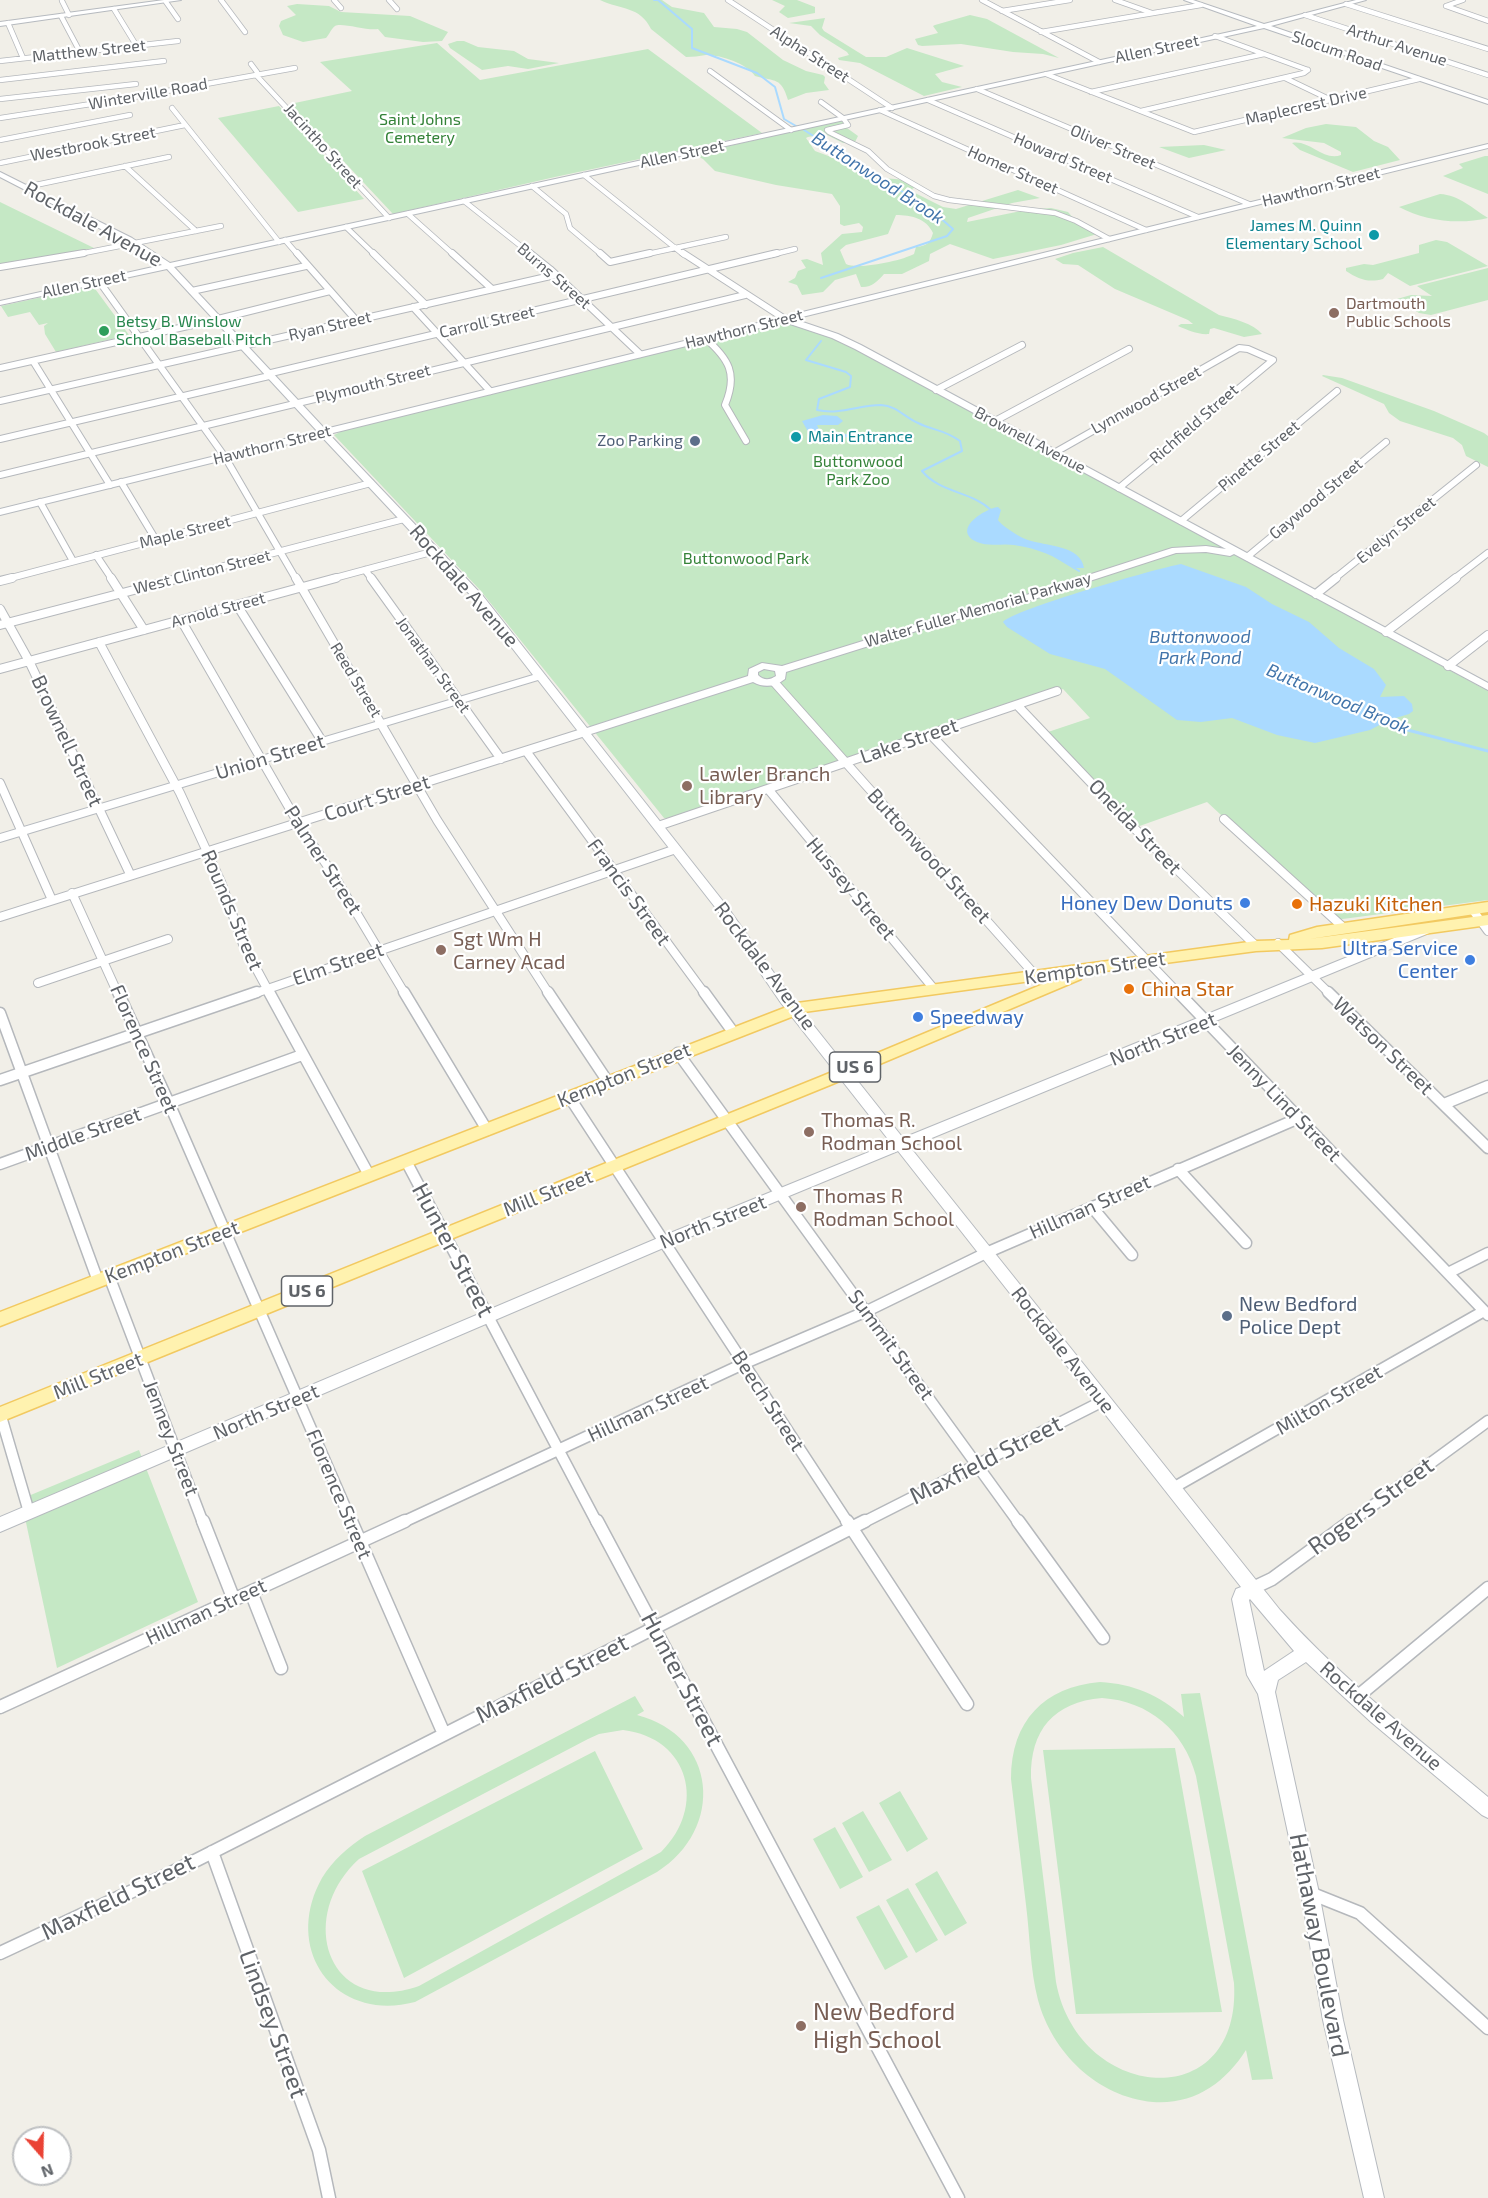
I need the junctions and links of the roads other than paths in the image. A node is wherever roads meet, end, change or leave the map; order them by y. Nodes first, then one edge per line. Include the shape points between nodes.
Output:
1 (178, 0) edge
2 (221, 0) edge
3 (334, 0) edge
4 (389, 0) edge
5 (728, 0) edge
6 (1071, 0) edge
7 (1115, 0) edge
8 (1187, 0) edge
9 (1363, 0) edge
10 (1463, 0) edge
11 (62, 1) edge
12 (984, 1) edge
13 (166, 2) junction
14 (1346, 4) junction
15 (1201, 5) junction
16 (341, 8) dead end
17 (114, 9) junction
18 (397, 9) dead end
19 (1002, 11) junction
20 (1153, 13) junction
21 (69, 15) junction
22 (1305, 15) junction
23 (61, 16) junction
24 (178, 19) dead end
25 (1488, 21) edge
26 (4, 23) edge
27 (1263, 26) junction
28 (245, 32) dead end
29 (1041, 32) junction
30 (1215, 36) junction
31 (178, 41) dead end
32 (136, 45) junction
33 (1488, 49) edge
34 (80, 52) junction
35 (1264, 54) junction
36 (23, 58) junction
37 (0, 61) edge
38 (164, 61) dead end
39 (1099, 62) junction
40 (251, 64) dead end
41 (295, 68) dead end
42 (710, 71) dead end
43 (1046, 74) junction
44 (256, 75) junction
45 (1488, 75) edge
46 (1285, 78) junction
47 (1419, 79) junction
48 (0, 80) edge
49 (136, 84) dead end
50 (976, 89) junction
51 (1091, 92) junction
52 (0, 99) edge
53 (928, 100) junction
54 (1331, 100) junction
55 (821, 102) dead end
56 (1488, 102) edge
57 (172, 108) dead end
58 (892, 108) junction
59 (880, 110) junction
60 (1140, 112) junction
61 (130, 115) dead end
62 (0, 118) edge
63 (843, 118) junction
64 (185, 125) junction
65 (791, 130) junction
66 (0, 140) edge
67 (1488, 146) edge
68 (168, 157) dead end
69 (0, 163) edge
70 (125, 166) junction
71 (0, 174) edge
72 (584, 175) junction
73 (532, 186) junction
74 (26, 187) junction
75 (464, 201) junction
76 (1249, 204) junction
77 (408, 214) junction
78 (1198, 217) junction
79 (388, 218) junction
80 (221, 226) dead end
81 (346, 227) junction
82 (1146, 230) junction
83 (196, 231) junction
84 (726, 237) dead end
85 (1109, 239) junction
86 (282, 241) junction
87 (137, 244) junction
88 (676, 248) junction
89 (795, 249) dead end
90 (169, 266) junction
91 (306, 266) junction
92 (0, 267) edge
93 (707, 271) junction
94 (555, 275) junction
95 (99, 281) junction
96 (492, 289) junction
97 (192, 291) junction
98 (330, 291) junction
99 (745, 295) junction
100 (583, 300) junction
101 (0, 303) edge
102 (426, 304) junction
103 (413, 308) junction
104 (815, 312) junction
105 (216, 319) junction
106 (785, 319) junction
107 (356, 320) junction
108 (611, 327) junction
109 (811, 327) junction
110 (437, 334) junction
111 (139, 337) junction
112 (705, 338) junction
113 (1022, 345) dead end
114 (241, 346) junction
115 (1239, 348) joint
116 (1129, 349) dead end
117 (640, 354) junction
118 (33, 361) junction
119 (463, 362) junction
120 (160, 365) junction
121 (0, 368) edge
122 (268, 375) junction
123 (51, 390) junction
124 (936, 390) junction
125 (490, 391) junction
126 (1337, 391) dead end
127 (182, 396) junction
128 (0, 401) edge
129 (295, 404) junction
130 (71, 422) junction
131 (995, 422) junction
132 (203, 426) junction
133 (323, 433) junction
134 (0, 439) edge
135 (746, 441) dead end
136 (1386, 442) dead end
137 (90, 453) junction
138 (1054, 453) junction
139 (225, 457) junction
140 (1476, 465) dead end
141 (0, 475) edge
142 (121, 482) junction
143 (371, 483) junction
144 (110, 485) junction
145 (1119, 488) junction
146 (40, 502) junction
147 (0, 512) edge
148 (258, 514) junction
149 (404, 519) junction
150 (1181, 521) junction
151 (156, 540) junction
152 (1175, 550) junction
153 (435, 551) junction
154 (280, 552) junction
155 (1488, 553) edge
156 (96, 555) junction
157 (1247, 557) junction
158 (73, 561) junction
159 (365, 570) junction
160 (0, 581) edge
161 (302, 587) junction
162 (120, 593) junction
163 (1316, 594) junction
164 (237, 605) junction
165 (0, 609) edge
166 (181, 620) junction
167 (4, 624) edge
168 (144, 630) junction
169 (1386, 632) junction
170 (1488, 635) edge
171 (99, 642) junction
172 (29, 661) junction
173 (1448, 666) junction
174 (0, 669) edge
175 (781, 670) junction
176 (540, 676) junction
177 (754, 678) junction
178 (774, 682) junction
179 (1488, 687) edge
180 (1058, 691) dead end
181 (459, 700) junction
182 (1017, 705) junction
183 (382, 723) junction
184 (585, 732) junction
185 (930, 734) junction
186 (322, 741) junction
187 (526, 751) junction
188 (501, 759) junction
189 (261, 760) junction
190 (846, 763) junction
191 (0, 783) edge
192 (176, 785) junction
193 (416, 786) junction
194 (768, 789) junction
195 (99, 808) junction
196 (1224, 819) dead end
197 (298, 823) junction
198 (658, 826) junction
199 (22, 832) junction
200 (0, 838) edge
201 (676, 849) junction
202 (207, 851) junction
203 (614, 870) junction
204 (130, 874) junction
205 (72, 893) junction
206 (52, 900) junction
207 (1488, 907) edge
208 (496, 910) junction
209 (0, 917) edge
210 (1482, 920) edge
211 (1344, 928) junction
212 (1430, 928) junction
213 (1378, 929) junction
214 (168, 939) dead end
215 (1278, 944) junction
216 (1256, 946) junction
217 (379, 950) junction
218 (1148, 960) junction
219 (104, 961) junction
220 (1096, 968) junction
221 (1036, 976) junction
222 (1311, 977) junction
223 (38, 983) dead end
224 (266, 989) junction
225 (934, 989) junction
226 (795, 1009) junction
227 (0, 1013) edge
228 (1207, 1021) junction
229 (733, 1032) junction
230 (136, 1033) junction
231 (678, 1053) junction
232 (302, 1054) junction
233 (22, 1072) junction
234 (845, 1072) junction
235 (0, 1080) edge
236 (608, 1082) junction
237 (1488, 1086) edge
238 (570, 1098) junction
239 (169, 1103) junction
240 (1444, 1104) junction
241 (1299, 1118) junction
242 (728, 1121) junction
243 (487, 1130) junction
244 (902, 1144) junction
245 (49, 1147) junction
246 (1488, 1148) edge
247 (406, 1161) junction
248 (0, 1164) edge
249 (615, 1166) junction
250 (1178, 1169) junction
251 (369, 1174) junction
252 (781, 1194) junction
253 (1092, 1206) junction
254 (223, 1231) junction
255 (446, 1235) junction
256 (663, 1242) junction
257 (1246, 1243) dead end
258 (986, 1253) junction
259 (1488, 1253) edge
260 (1132, 1256) dead end
261 (1448, 1273) junction
262 (103, 1278) junction
263 (259, 1310) junction
264 (867, 1311) junction
265 (1486, 1313) edge
266 (489, 1318) junction
267 (0, 1319) edge
268 (141, 1359) junction
269 (743, 1364) junction
270 (298, 1398) junction
271 (1103, 1401) junction
272 (0, 1415) edge
273 (1488, 1421) edge
274 (176, 1451) junction
275 (558, 1451) junction
276 (977, 1464) junction
277 (1173, 1488) junction
278 (29, 1512) junction
279 (0, 1525) edge
280 (852, 1528) junction
281 (360, 1542) junction
282 (1253, 1588) junction
283 (1488, 1588) edge
284 (251, 1592) junction
285 (234, 1600) junction
286 (655, 1628) junction
287 (1103, 1638) dead end
288 (1307, 1652) junction
289 (281, 1668) dead end
290 (1266, 1692) junction
291 (1357, 1697) junction
292 (967, 1704) dead end
293 (0, 1707) edge
294 (444, 1734) junction
295 (1488, 1809) edge
296 (212, 1852) junction
297 (1310, 1893) junction
298 (0, 1953) edge
299 (1488, 2028) edge
300 (329, 2198) edge
301 (958, 2198) edge
302 (1374, 2198) edge

1 - 13 main road
2 - 28 street
3 - 16 street
4 - 18 street
5 - 58 street, Alpha Street
6 - 19 street
7 - 20 street
8 - 15 main road, Slocum Road
9 - 14 main road, Allen Street
10 - 25 street via 1446,6
11 - 21 street
12 - 19 street
13 - 17 main road
13 - 24 street
14 - 22 main road, Allen Street
14 - 33 street
15 - 20 street
15 - 27 main road, Slocum Road
17 - 21 main road
17 - 32 street
19 - 29 street
20 - 29 street
21 - 23 main road
22 - 27 main road, Allen Street
22 - 45 street, Arthur Avenue
23 - 26 main road
23 - 34 street
26 - 36 street
27 - 30 main road, Allen Street
27 - 47 main road, Slocum Road
29 - 39 street
30 - 35 street
30 - 39 main road, Allen Street
31 - 32 street, Matthew Street
32 - 34 street, Matthew Street
34 - 36 street, Matthew Street
35 - 46 street via 1308,70
35 - 51 street
36 - 37 street, Matthew Street
38 - 48 street
39 - 43 main road, Allen Street
40 - 44 street, Jacintho Street
41 - 44 street, Winterville Road
42 - 65 street
43 - 50 main road, Allen Street
43 - 51 street
44 - 62 street, Winterville Road
44 - 79 street, Jacintho Street
46 - 54 street
46 - 60 street
47 - 54 street, Maplecrest Drive
47 - 56 main road, Slocum Road
49 - 52 street
50 - 53 main road, Allen Street
50 - 76 street, Oliver Street
51 - 60 street
53 - 58 main road, Allen Street
53 - 78 street, Howard Street
54 - 60 street, Maplecrest Drive via 1194,132
55 - 63 street
57 - 64 street
58 - 59 main road, Allen Street
59 - 63 main road, Allen Street
59 - 82 street, Homer Street
61 - 66 street
63 - 65 main road, Allen Street
63 - 85 street via 848,125 827,130 868,151 887,169 934,196 1055,213
64 - 69 street, Westbrook Street
64 - 86 street
65 - 72 main road, Allen Street
67 - 76 main road, Hawthorn Street
68 - 70 street
70 - 74 street
70 - 83 street
71 - 74 main road, Rockdale Avenue
72 - 73 main road, Allen Street
72 - 88 street, Brownell Avenue
73 - 75 main road, Allen Street
73 - 88 street via 566,214 570,228 610,262
74 - 87 main road, Rockdale Avenue
75 - 77 main road, Allen Street
75 - 94 street, Burns Street
76 - 78 main road, Hawthorn Street
77 - 79 main road, Allen Street
77 - 96 street
78 - 82 main road, Hawthorn Street
79 - 81 main road, Allen Street
80 - 83 street
81 - 86 main road, Allen Street
81 - 102 street
82 - 85 main road, Hawthorn Street
83 - 87 street
84 - 88 street
85 - 104 main road, Hawthorn Street
86 - 90 main road, Allen Street
86 - 91 street
87 - 90 main road, Rockdale Avenue
87 - 92 street
88 - 93 street, Brownell Avenue
89 - 93 street, Carroll Street
90 - 95 main road, Allen Street
90 - 97 main road, Rockdale Avenue
91 - 97 street
91 - 98 street
93 - 99 street, Brownell Avenue
93 - 100 street, Carroll Street
94 - 96 street, Ryan Street
94 - 100 street, Burns Street
95 - 101 main road, Allen Street
95 - 111 street, Reed Street
96 - 102 street, Ryan Street
97 - 105 main road, Rockdale Avenue
98 - 105 street
98 - 107 street
99 - 106 street, Brownell Avenue
99 - 108 street, Plymouth Street
100 - 108 street, Burns Street
100 - 110 street, Carroll Street
102 - 103 street, Ryan Street
103 - 107 street, Ryan Street
103 - 110 street
104 - 106 main road, Hawthorn Street
104 - 109 main road via 809,318
105 - 111 street
105 - 114 main road, Rockdale Avenue
106 - 109 main road, Brownell Avenue
106 - 112 main road, Hawthorn Street
107 - 114 street, Ryan Street
108 - 117 street, Burns Street
108 - 119 street, Plymouth Street
109 - 124 main road, Brownell Avenue via 850,343
110 - 119 street
110 - 122 street, Carroll Street
111 - 118 street
111 - 120 street, Reed Street
112 - 117 main road, Hawthorn Street
112 - 135 street via 728,363 732,388 725,405
113 - 124 street
114 - 120 street, Ryan Street
114 - 122 main road, Rockdale Avenue
115 - 138 street, Lynnwood Street
115 - 145 street, Richfield Street via 1270,358 1272,363
116 - 131 street
117 - 125 main road, Hawthorn Street
118 - 121 street
118 - 123 street
119 - 125 street
119 - 129 street, Plymouth Street
120 - 123 street, Ryan Street
120 - 127 street, Reed Street
122 - 127 street, Carroll Street
122 - 129 main road, Rockdale Avenue
123 - 128 street, Ryan Street
123 - 130 street
124 - 131 main road, Brownell Avenue
125 - 133 main road, Hawthorn Street
126 - 150 street, Pinette Street
127 - 130 street, Carroll Street
127 - 132 street, Reed Street
129 - 132 street, Plymouth Street
129 - 133 main road, Rockdale Avenue
130 - 134 street, Carroll Street
130 - 137 street
131 - 138 main road, Brownell Avenue
132 - 137 street, Plymouth Street
132 - 139 street, Reed Street
133 - 139 main road, Hawthorn Street
133 - 143 main road, Rockdale Avenue
136 - 157 street, Gaywood Street
137 - 141 street, Plymouth Street
137 - 144 street
138 - 145 main road, Brownell Avenue
139 - 142 main road, Hawthorn Street
139 - 148 street, Reed Street
140 - 163 street, Evelyn Street
142 - 144 main road, Hawthorn Street
142 - 151 street
143 - 148 street, Maple Street
143 - 149 main road, Rockdale Avenue
144 - 146 main road, Hawthorn Street
145 - 150 main road, Brownell Avenue
146 - 147 main road, Hawthorn Street
146 - 158 street
148 - 151 street, Maple Street
148 - 154 street, Reed Street
149 - 153 main road, Rockdale Avenue
149 - 154 street, West Clinton Street
150 - 152 main road via 1184,536
150 - 157 main road, Brownell Avenue
151 - 156 street, Maple Street
152 - 157 main road, Walter Fuller Memorial Parkway via 1206,549
152 - 175 main road, Walter Fuller Memorial Parkway
153 - 159 street, Arnold Street
153 - 176 main road, Rockdale Avenue via 479,598
154 - 161 street, Reed Street
154 - 162 street, West Clinton Street
155 - 169 street
156 - 158 street, Maple Street
156 - 162 street
157 - 163 main road, Brownell Avenue
158 - 160 street, Maple Street
159 - 161 street, Arnold Street
159 - 181 street, Jonathan Street
161 - 164 street, Arnold Street
161 - 183 street, Reed Street
162 - 167 street, West Clinton Street
162 - 168 street
163 - 169 main road, Brownell Avenue
164 - 166 street, Arnold Street
164 - 186 street
165 - 167 street, Brownell Street
166 - 168 street, Arnold Street
166 - 189 street, Palmer Street
167 - 172 street, Brownell Street
168 - 171 street, Arnold Street
169 - 173 main road, Brownell Avenue
170 - 173 street
171 - 172 street, Arnold Street
171 - 192 street, Rounds Street
172 - 174 street, Arnold Street
172 - 195 street, Brownell Street
173 - 179 main road, Brownell Avenue
175 - 177 main road, Walter Fuller Memorial Parkway via 762,666 753,671
175 - 178 main road via 781,678
176 - 181 main road, Union Street
176 - 184 main road, Rockdale Avenue
177 - 178 main road
177 - 184 main road, Court Street
178 - 190 street, Buttonwood Street
180 - 182 street, Lake Street
181 - 183 main road, Union Street
181 - 188 street, Jonathan Street
182 - 185 street, Lake Street
182 - 216 street, Oneida Street via 1134,828
183 - 186 main road, Union Street
183 - 193 street, Reed Street
184 - 187 street, Court Street
184 - 198 main road, Rockdale Avenue
185 - 190 street, Lake Street
185 - 218 street, Jenny Lind Street
186 - 189 main road, Union Street
187 - 188 street, Court Street
187 - 203 street, Francis Street
188 - 193 street, Court Street
189 - 192 main road, Union Street
189 - 197 street, Palmer Street
190 - 194 street, Lake Street
190 - 221 street, Buttonwood Street
191 - 199 street
192 - 195 main road, Union Street
192 - 202 street, Rounds Street
193 - 197 street, Court Street
193 - 208 street, Reed Street
194 - 198 street, Lake Street
194 - 225 street, Hussey Street
195 - 199 main road, Union Street
195 - 204 street, Brownell Street
196 - 211 street
197 - 202 street, Court Street
197 - 217 street, Palmer Street
198 - 201 main road, Rockdale Avenue
199 - 200 main road, Union Street
199 - 206 street
201 - 203 street, Elm Street
201 - 226 main road, Rockdale Avenue
202 - 204 street, Court Street
202 - 224 street, Rounds Street via 243,944
203 - 208 street, Elm Street
203 - 229 street, Francis Street
204 - 205 street, Court Street
205 - 206 street, Court Street
205 - 219 street, Florence Street
206 - 209 street, Court Street
207 - 210 main road, Kempton Street / US 6
208 - 217 street, Elm Street
208 - 236 street, Reed Street
210 - 212 main road, Kempton Street / US 6
210 - 213 main road, Kempton Street / US 6
211 - 213 main road, Kempton Street / US 6
211 - 215 main road, Kempton Street / US 6
212 - 213 main road, Kempton Street / US 6
212 - 222 main road, North Street
213 - 215 main road, Kempton Street / US 6 via 1322,943
214 - 219 street
215 - 216 main road, Kempton Street / US 6
215 - 222 street, Watson Street
216 - 218 main road, Kempton Street / US 6
217 - 224 street, Elm Street
217 - 243 street, Palmer Street
218 - 220 main road, Kempton Street / US 6
218 - 228 street, Jenny Lind Street
219 - 223 street
219 - 230 street, Florence Street
220 - 221 main road, Kempton Street / US 6
220 - 234 main road, Mill Street / US 6
221 - 225 main road, Kempton Street / US 6
222 - 228 main road, North Street
222 - 240 street, Watson Street
224 - 230 street, Elm Street
224 - 232 street, Rounds Street
225 - 226 main road, Kempton Street / US 6
226 - 229 main road, Kempton Street / US 6
226 - 234 main road, Rockdale Avenue
227 - 233 street, Jenney Street
228 - 241 street, Jenny Lind Street
228 - 244 main road, North Street
229 - 231 main road, Kempton Street / US 6
230 - 233 street, Elm Street
230 - 239 street, Florence Street
231 - 236 main road, Kempton Street / US 6
231 - 242 street, Summit Street
232 - 239 street, Middle Street
232 - 251 street, Rounds Street
233 - 235 street, Elm Street
233 - 245 street, Jenney Street
234 - 242 main road, Mill Street / US 6
234 - 244 main road, Rockdale Avenue
236 - 238 main road, Kempton Street / US 6
237 - 240 street
238 - 243 main road, Kempton Street / US 6
238 - 249 street, Beech Street
239 - 245 street, Middle Street
239 - 254 street, Florence Street
240 - 246 street, Watson Street
241 - 250 street, Hillman Street
241 - 261 street, Jenny Lind Street
242 - 249 main road, Mill Street / US 6
242 - 252 street, Summit Street
243 - 247 main road, Kempton Street / US 6
244 - 252 main road, North Street
244 - 258 main road, Rockdale Avenue
245 - 248 street, Middle Street
245 - 262 street, Jenney Street
247 - 251 main road, Kempton Street / US 6
247 - 255 street, Hunter Street
249 - 255 main road, Mill Street / US 6
249 - 256 street, Beech Street
250 - 253 street, Hillman Street
250 - 257 street
251 - 254 main road, Kempton Street / US 6
252 - 256 main road, North Street
252 - 264 street, Summit Street
253 - 258 street, Hillman Street
253 - 260 street
254 - 262 main road, Kempton Street / US 6
254 - 263 street, Florence Street
255 - 263 main road, Mill Street / US 6
255 - 266 street, Hunter Street
256 - 266 main road, North Street
256 - 269 street, Beech Street
258 - 264 street, Hillman Street
258 - 271 main road, Rockdale Avenue
259 - 261 street
261 - 265 street, Jenny Lind Street
262 - 267 main road, Kempton Street / US 6
262 - 268 street, Jenney Street
263 - 268 main road, Mill Street / US 6
263 - 270 street, Florence Street
264 - 269 street, Hillman Street
264 - 276 street, Summit Street
265 - 277 street, Milton Street
266 - 270 main road, North Street
266 - 275 street, Hunter Street
268 - 272 main road, Mill Street / US 6
268 - 274 street, Jenney Street
269 - 275 street, Hillman Street
269 - 280 street, Beech Street
270 - 274 main road, North Street
270 - 281 street, Florence Street
271 - 276 street, Maxfield Street
271 - 277 main road, Rockdale Avenue
272 - 278 street
273 - 282 street, Rogers Street via 1272,1579
274 - 278 main road, North Street
274 - 285 street, Jenney Street
275 - 281 street, Hillman Street
275 - 286 street, Hunter Street
276 - 280 street, Maxfield Street
276 - 287 street, Summit Street
277 - 282 main road, Rockdale Avenue
278 - 279 main road, North Street
280 - 286 street, Maxfield Street
280 - 292 street, Beech Street
281 - 284 street, Hillman Street
281 - 294 street, Florence Street
282 - 288 main road, Rockdale Avenue
282 - 290 main road, Hathaway Boulevard via 1240,1599 1256,1675
283 - 291 street
284 - 285 street, Hillman Street
284 - 289 street
285 - 293 street, Hillman Street
286 - 294 street, Maxfield Street
286 - 301 street, Hunter Street
288 - 290 main road via 1271,1675
288 - 291 main road, Rockdale Avenue
290 - 297 main road, Hathaway Boulevard
291 - 295 main road, Rockdale Avenue
294 - 296 street, Maxfield Street
296 - 298 street, Maxfield Street
296 - 300 street, Lindsey Street via 319,2150
297 - 299 street via 1360,1913
297 - 302 main road, Hathaway Boulevard via 1333,2020

